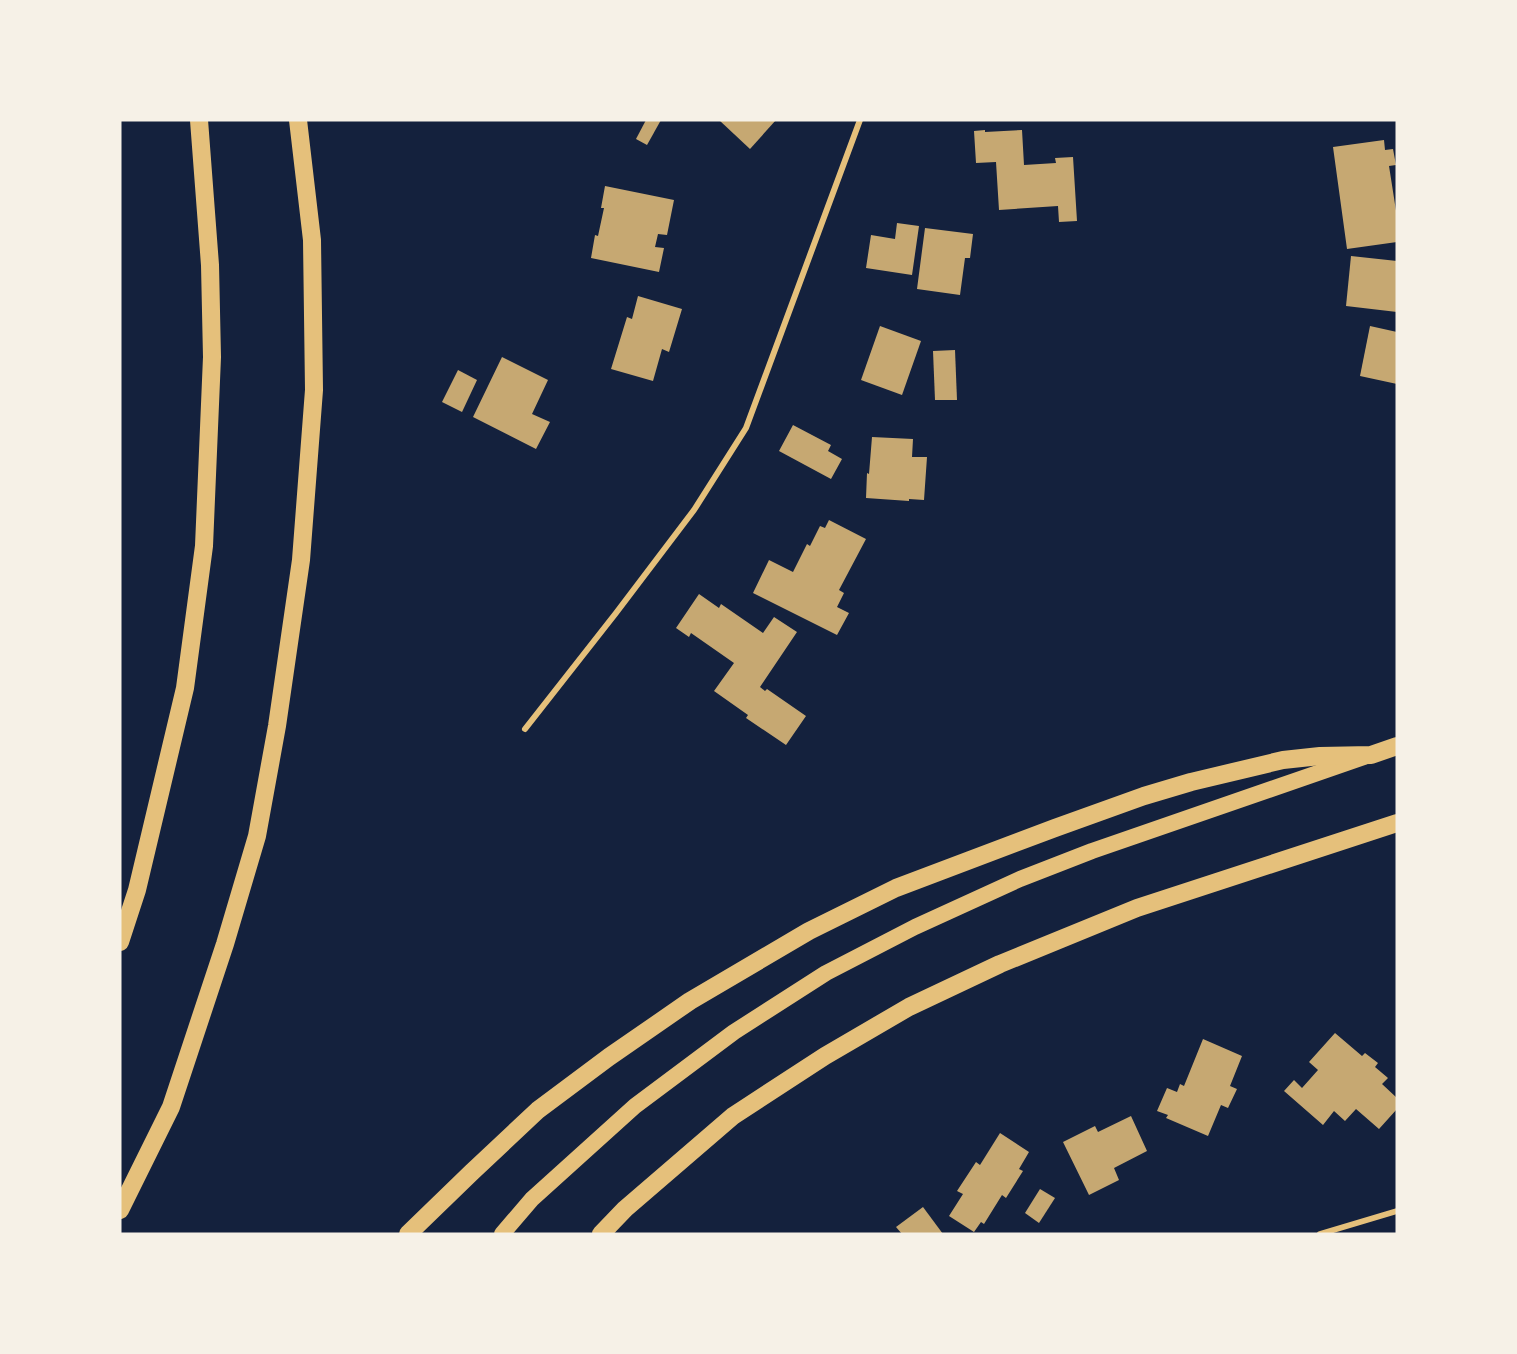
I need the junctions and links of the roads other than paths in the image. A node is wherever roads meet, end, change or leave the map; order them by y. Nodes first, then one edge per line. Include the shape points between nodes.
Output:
1 (199, 120) edge
2 (298, 120) edge
3 (860, 120) edge
4 (525, 729) dead end
5 (1397, 746) edge
6 (1371, 755) junction
7 (1397, 823) edge
8 (120, 942) edge
9 (120, 1210) edge
10 (1397, 1211) edge
11 (408, 1234) edge
12 (502, 1234) edge
13 (601, 1234) edge
14 (1320, 1234) edge

1 - 8 highway via 210,265 212,357 204,546 185,688 137,890
2 - 9 highway via 312,240 314,390 301,561 277,726 257,836 225,944 171,1107
3 - 4 street via 746,428 694,510
5 - 6 highway
6 - 11 highway via 1283,760 1154,793 896,888 809,931 690,1001 538,1110
6 - 12 highway via 1020,879 826,973 734,1032 635,1106 532,1199
7 - 13 highway via 1137,908 1000,964 909,1007 733,1116
10 - 14 street

